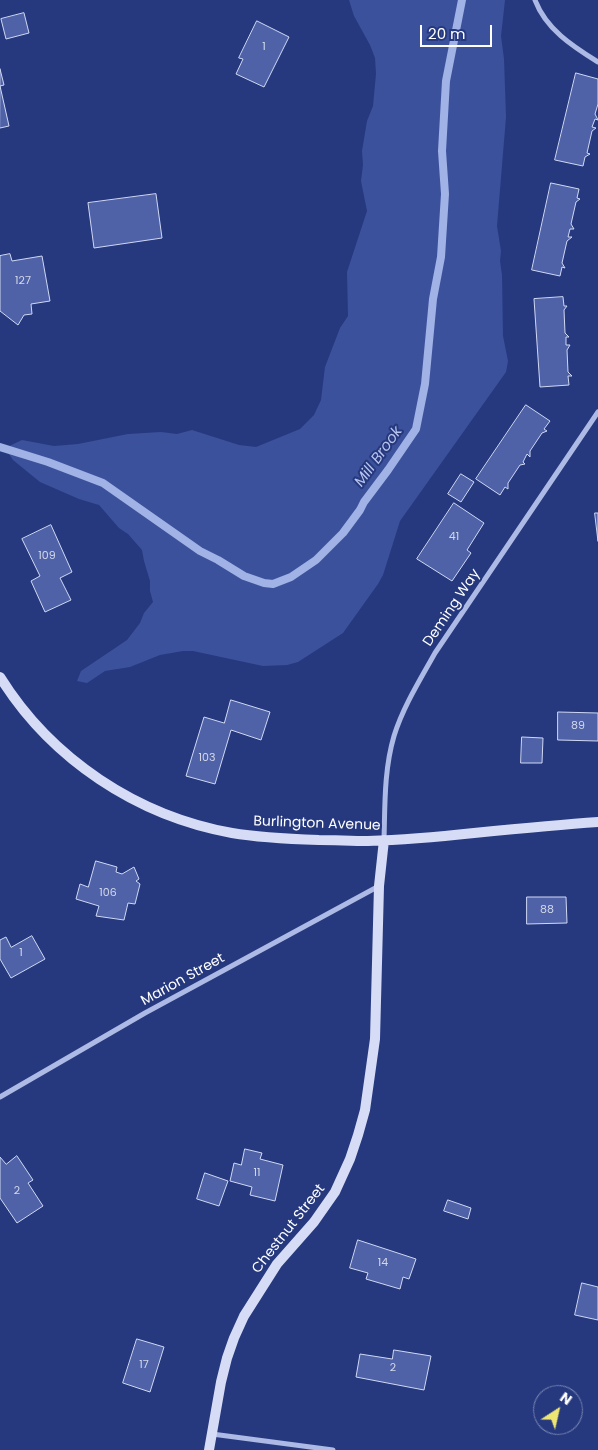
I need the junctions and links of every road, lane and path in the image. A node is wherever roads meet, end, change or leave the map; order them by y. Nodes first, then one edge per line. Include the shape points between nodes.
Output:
1 (535, 0) edge
2 (598, 62) edge
3 (598, 412) edge
4 (0, 677) edge
5 (598, 822) edge
6 (384, 840) junction
7 (379, 886) junction
8 (0, 1097) edge
9 (211, 1434) junction
10 (209, 1450) edge
11 (333, 1450) edge

1 - 2 street via 550,25
3 - 6 street, Deming Way via 435,653 417,685 394,736 388,767
4 - 6 street, Burlington Avenue via 30,718 73,760 98,779 154,810 250,836
5 - 6 street, Burlington Avenue
6 - 7 street, Chestnut Street
7 - 8 street, Marion Street via 145,1013
7 - 9 street, Chestnut Street via 375,1039 358,1135 335,1192 277,1264 244,1316 228,1358
9 - 10 street, Chestnut Street
9 - 11 street

